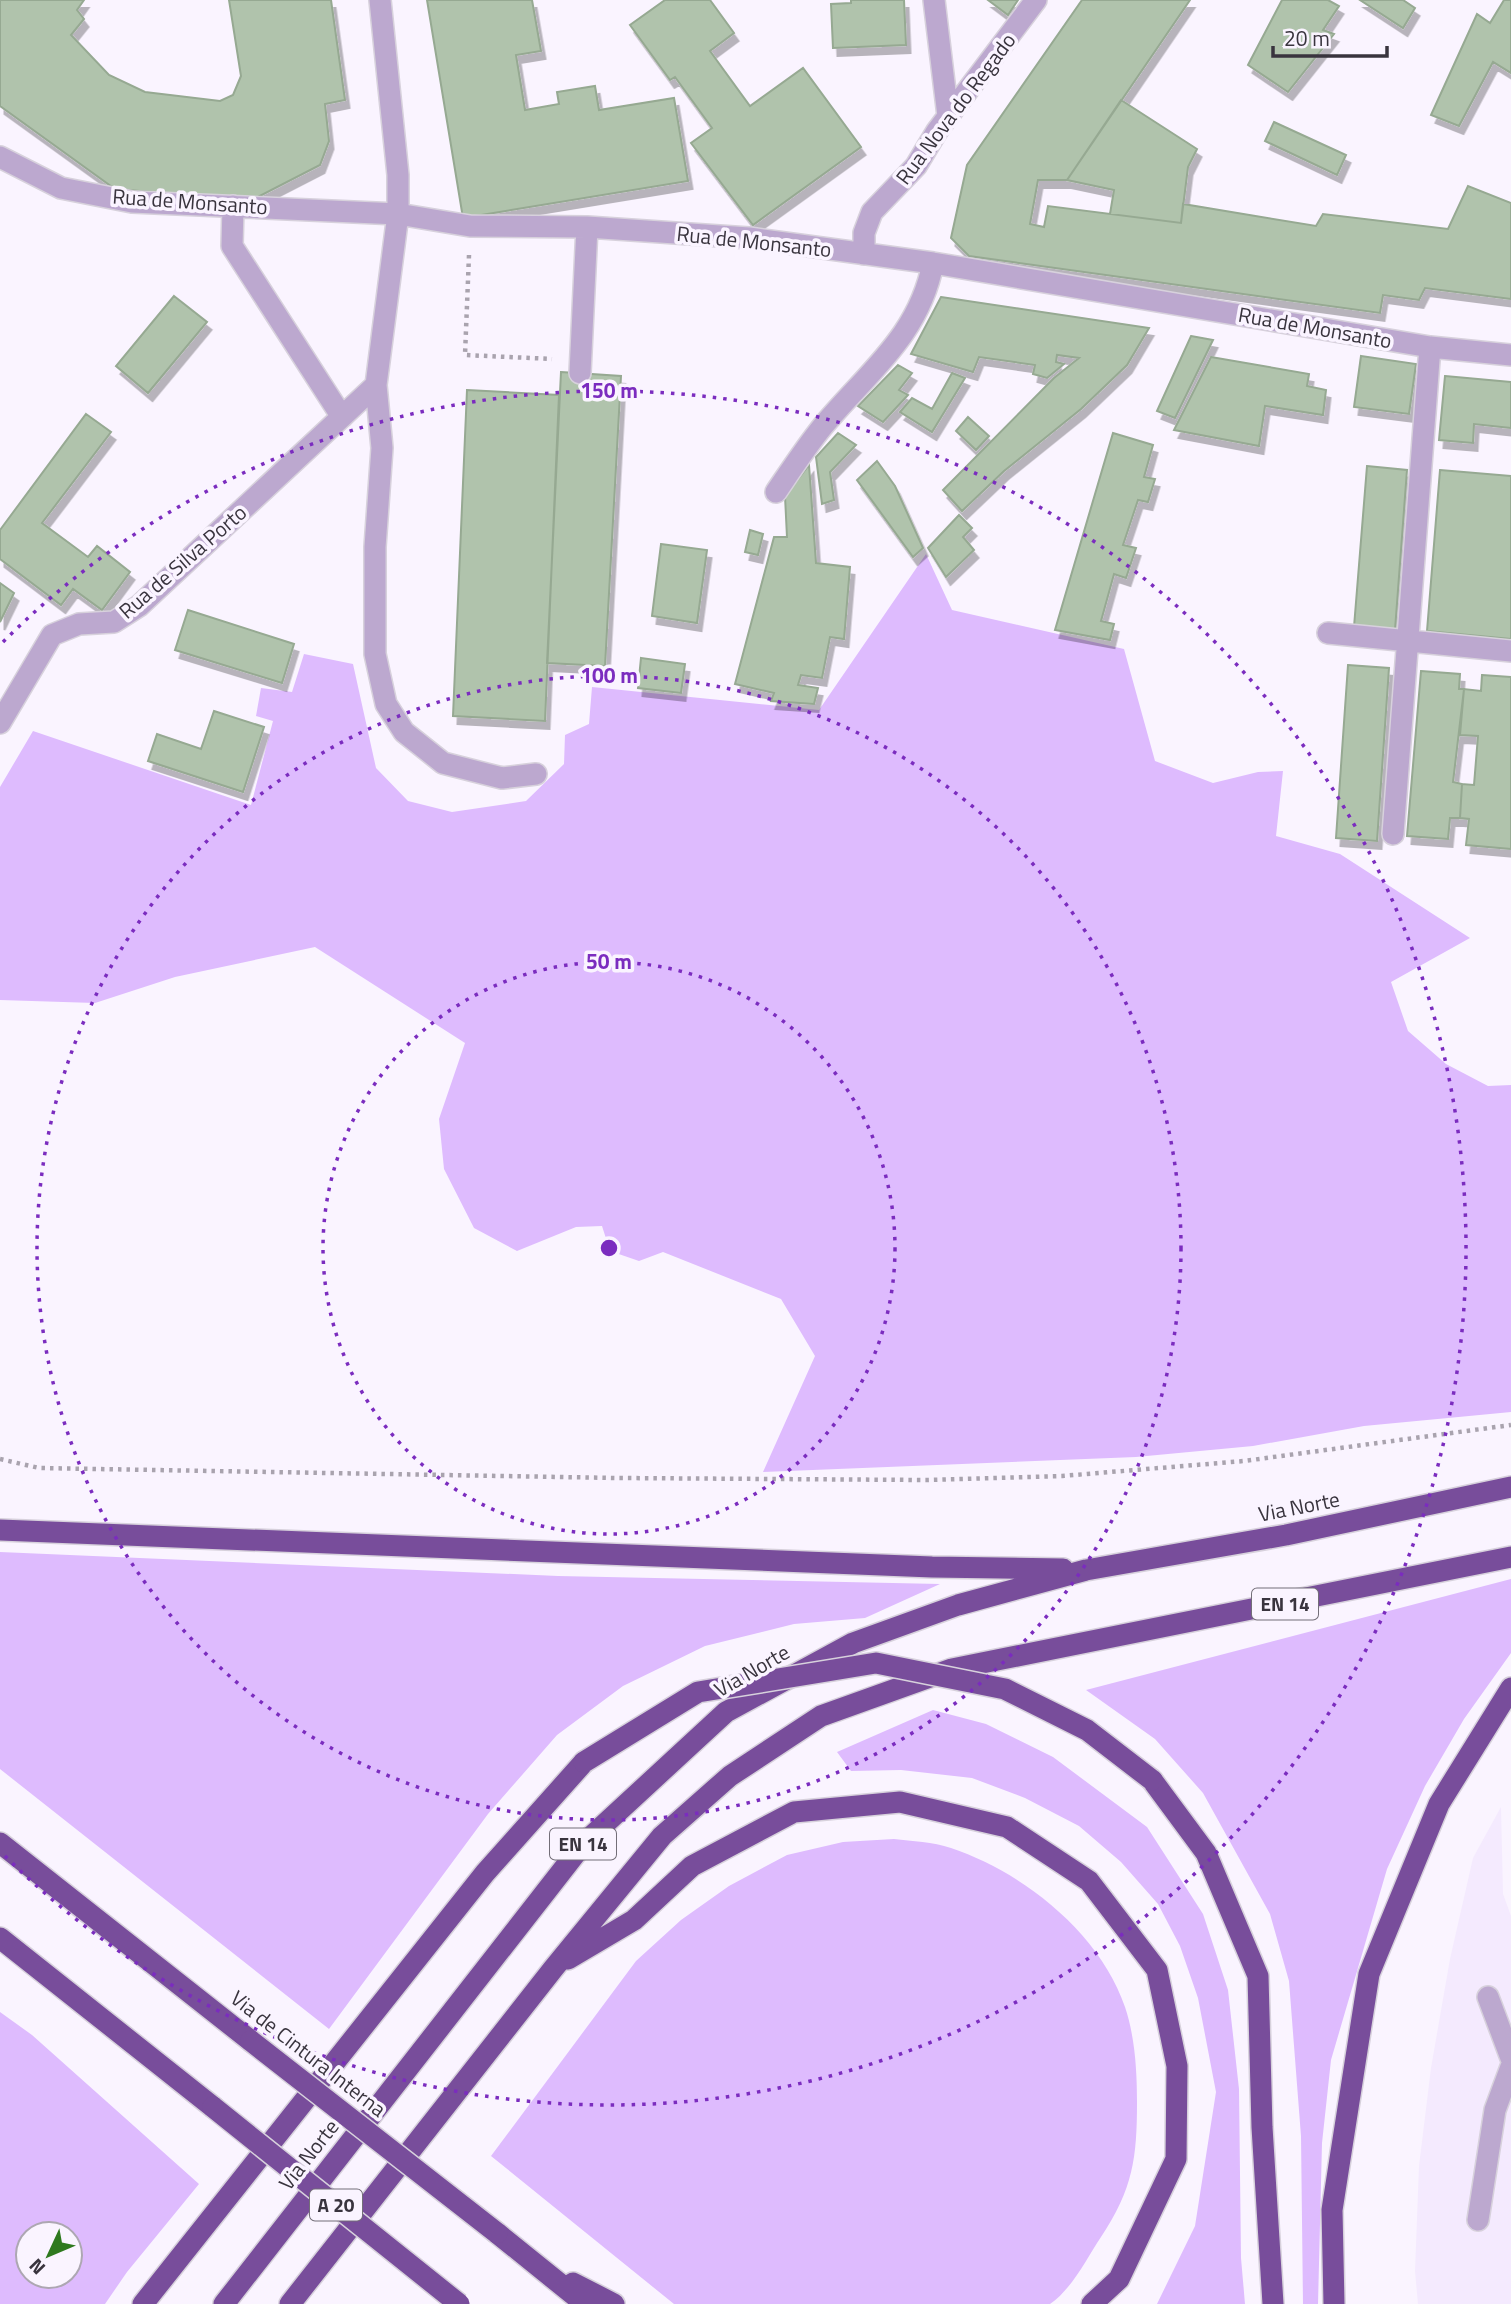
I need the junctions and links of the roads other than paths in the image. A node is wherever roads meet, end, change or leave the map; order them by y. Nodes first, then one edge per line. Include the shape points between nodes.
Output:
1 (380, 0) edge
2 (934, 0) edge
3 (1036, 0) edge
4 (948, 116) junction
5 (0, 157) edge
6 (233, 206) junction
7 (398, 214) junction
8 (587, 227) junction
9 (864, 254) junction
10 (933, 263) junction
11 (1430, 347) junction
12 (1511, 355) edge
13 (581, 367) road end
14 (376, 385) junction
15 (342, 417) junction
16 (776, 492) dead end
17 (1328, 633) dead end
18 (1408, 640) junction
19 (1511, 651) edge
20 (0, 723) edge
21 (537, 774) dead end
22 (1393, 834) dead end
23 (1511, 1487) edge
24 (0, 1530) edge
25 (1511, 1558) edge
26 (1086, 1570) junction
27 (1511, 1688) edge
28 (0, 1843) edge
29 (0, 1938) edge
30 (553, 1969) junction
31 (1488, 1997) dead end
32 (1511, 2057) edge
33 (1511, 2067) edge
34 (1478, 2220) dead end
35 (536, 2265) junction
36 (143, 2304) edge
37 (224, 2304) edge
38 (290, 2304) edge
39 (459, 2304) edge
40 (585, 2304) edge
41 (614, 2304) edge
42 (1092, 2304) edge
43 (1273, 2304) edge
44 (1334, 2304) edge

1 - 7 street
2 - 4 street
3 - 4 street, Rua Nova do Regado
4 - 9 street, Rua Nova do Regado via 916,166 872,212 864,233
5 - 6 street, Rua de Monsanto via 61,188 132,202
6 - 7 street, Rua de Monsanto
6 - 15 street via 232,246
7 - 8 street, Rua de Monsanto via 470,226
7 - 14 street
8 - 9 street, Rua de Monsanto via 748,238
8 - 13 street
9 - 10 street, Rua de Monsanto
10 - 11 street, Rua de Monsanto
10 - 16 street via 928,293 894,349 823,426
11 - 12 street, Rua de Monsanto
11 - 18 street
14 - 15 street, Rua de Silva Porto
14 - 21 street via 382,449 375,547 375,654 386,704 404,732 443,762 502,778
15 - 20 street, Rua de Silva Porto via 139,606 114,622 79,624 52,635
17 - 18 street
18 - 19 street
18 - 22 street
23 - 26 highway, Via Norte / EN 14 via 1286,1535
24 - 26 highway
25 - 30 highway, EN 14 via 952,1669 821,1716 730,1776 662,1836
26 - 37 highway, Via Norte / EN 14 via 958,1605 853,1643 726,1712 583,1844
27 - 44 highway via 1439,1804 1369,1974 1332,2210
28 - 35 highway, Via de Cintura Interna, bridge
29 - 39 highway, A 20, bridge
30 - 38 highway, EN 14
30 - 42 highway via 634,1920 692,1866 794,1812 900,1802 1007,1827 1089,1881 1157,1970 1177,2066 1176,2159 1119,2279
31 - 32 street
33 - 34 street via 1495,2110
35 - 40 highway, Via de Cintura Interna
35 - 41 highway
36 - 43 highway, bridge via 485,1873 584,1762 698,1692 876,1662 1005,1689 1087,1730 1152,1780 1206,1853 1258,1976

